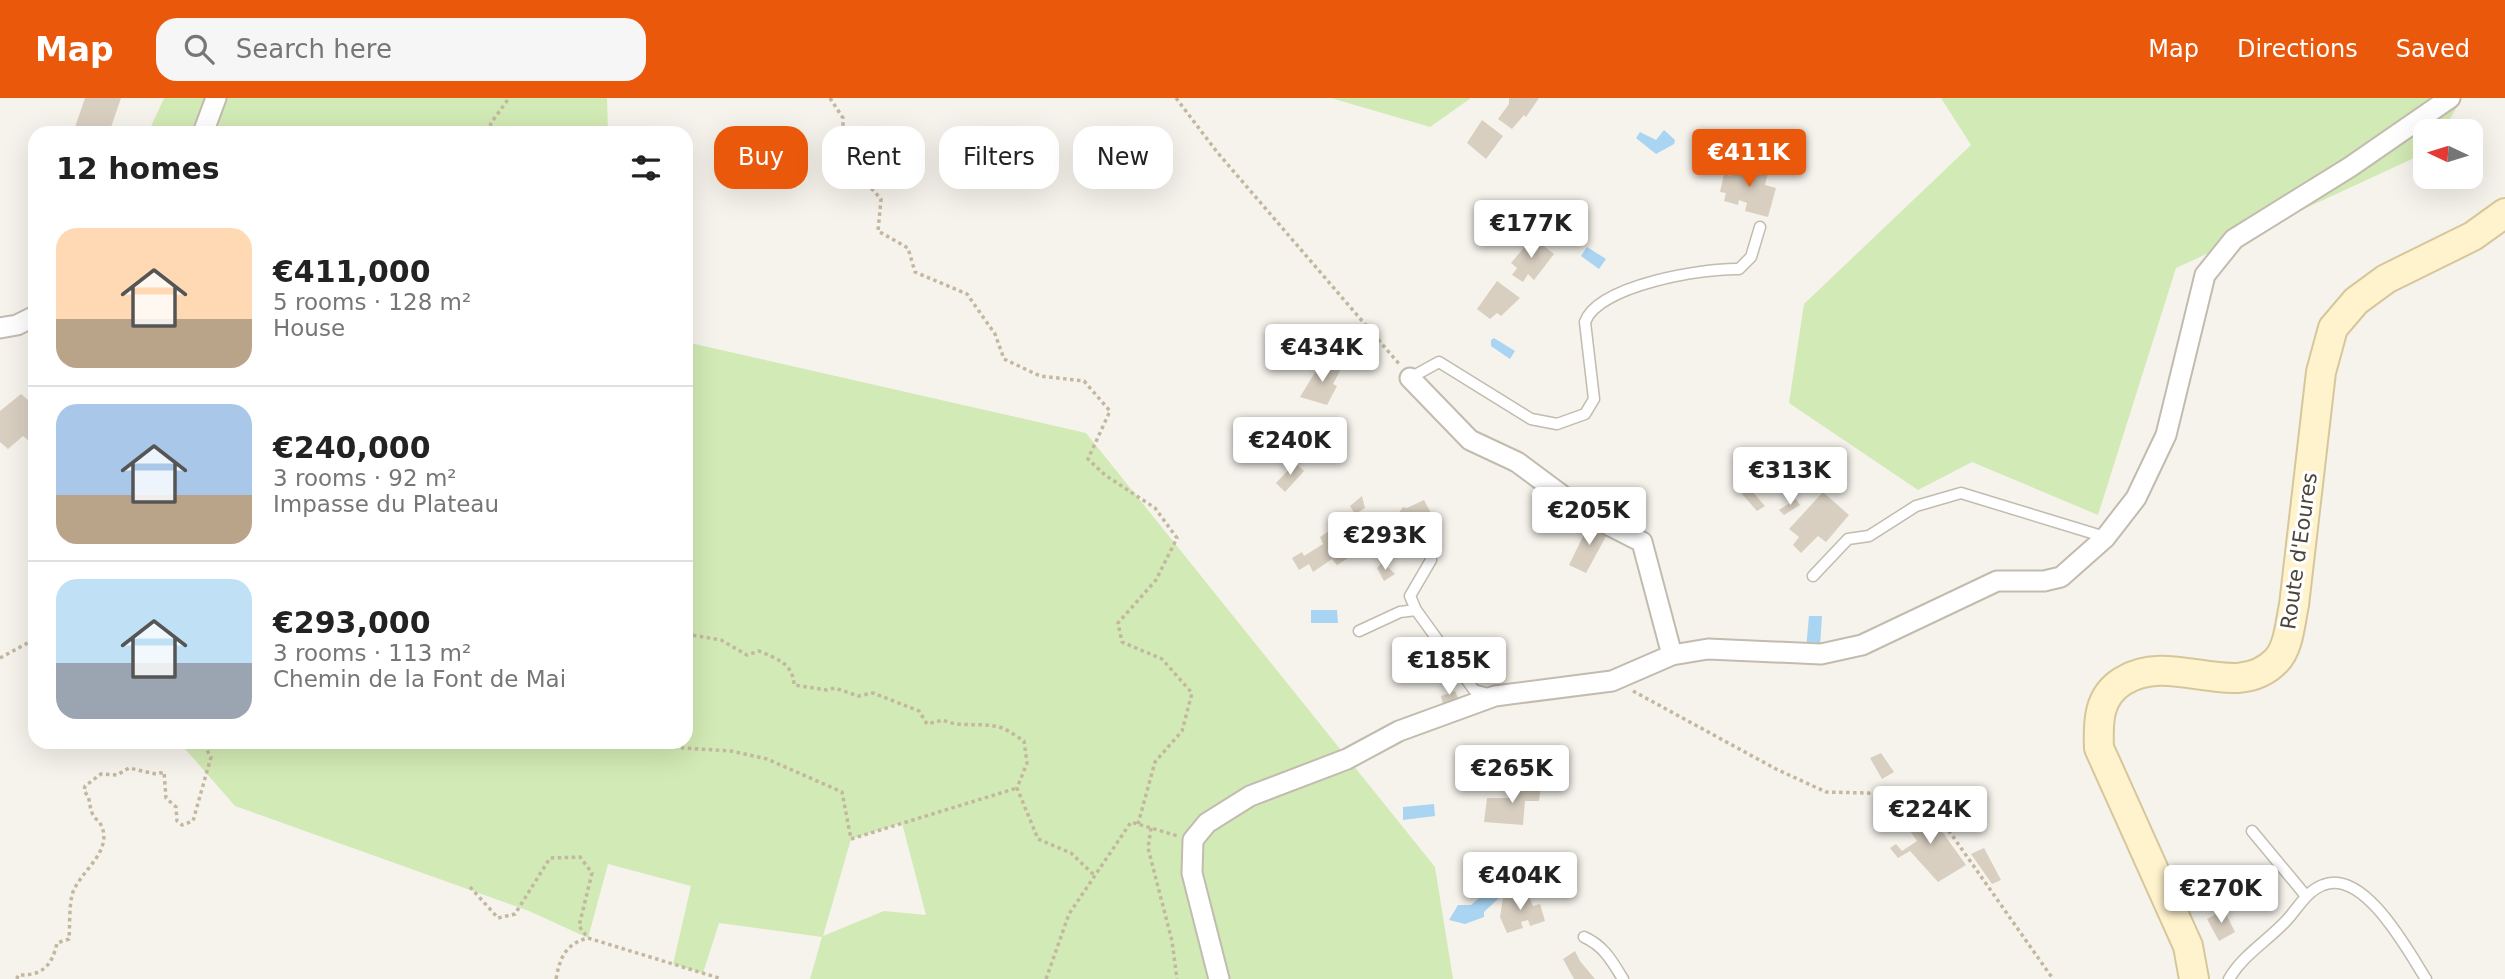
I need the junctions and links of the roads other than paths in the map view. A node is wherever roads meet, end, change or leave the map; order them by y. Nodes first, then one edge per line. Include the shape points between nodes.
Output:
1 (216, 98) edge
2 (2450, 98) edge
3 (206, 126) edge
4 (2505, 213) edge
5 (1760, 227) dead end
6 (28, 320) edge
7 (0, 328) edge
8 (1410, 378) joint
9 (1424, 526) dead end
10 (2105, 538) junction
11 (1813, 576) dead end
12 (1416, 610) junction
13 (1359, 631) dead end
14 (1672, 655) junction
15 (1495, 696) junction
16 (2252, 831) dead end
17 (2306, 896) junction
18 (1584, 937) dead end
19 (1219, 979) edge
20 (1623, 979) edge
21 (2194, 979) edge
22 (2229, 979) edge
23 (2426, 979) edge

1 - 3 street
2 - 10 street via 2234,239 2212,266 2205,275 2166,435 2136,498
4 - 21 street, Route d'Eoures via 2473,236 2386,279 2356,301 2333,328 2321,372 2294,605 2278,660 2257,676 2233,679 2166,668 2139,671 2103,701 2099,748 2188,946
5 - 8 lane via 1751,257 1739,269 1708,268 1652,281 1589,312 1585,322 1594,399 1586,414 1557,424 1531,419 1439,362
6 - 7 street
8 - 14 street via 1470,440 1517,462 1587,514 1642,542
9 - 12 lane via 1431,560 1410,596
10 - 11 lane via 1961,493 1916,506 1869,536 1848,539
10 - 14 street via 2061,577 1997,581 1862,645 1821,654 1708,649
12 - 13 lane via 1400,612
12 - 15 lane via 1474,690
14 - 15 street via 1612,681
15 - 19 street via 1399,731 1347,759 1250,796 1207,823 1193,840 1192,873
16 - 17 lane
17 - 22 lane
17 - 23 lane via 2324,884 2348,884 2368,898
18 - 20 lane via 1609,955

